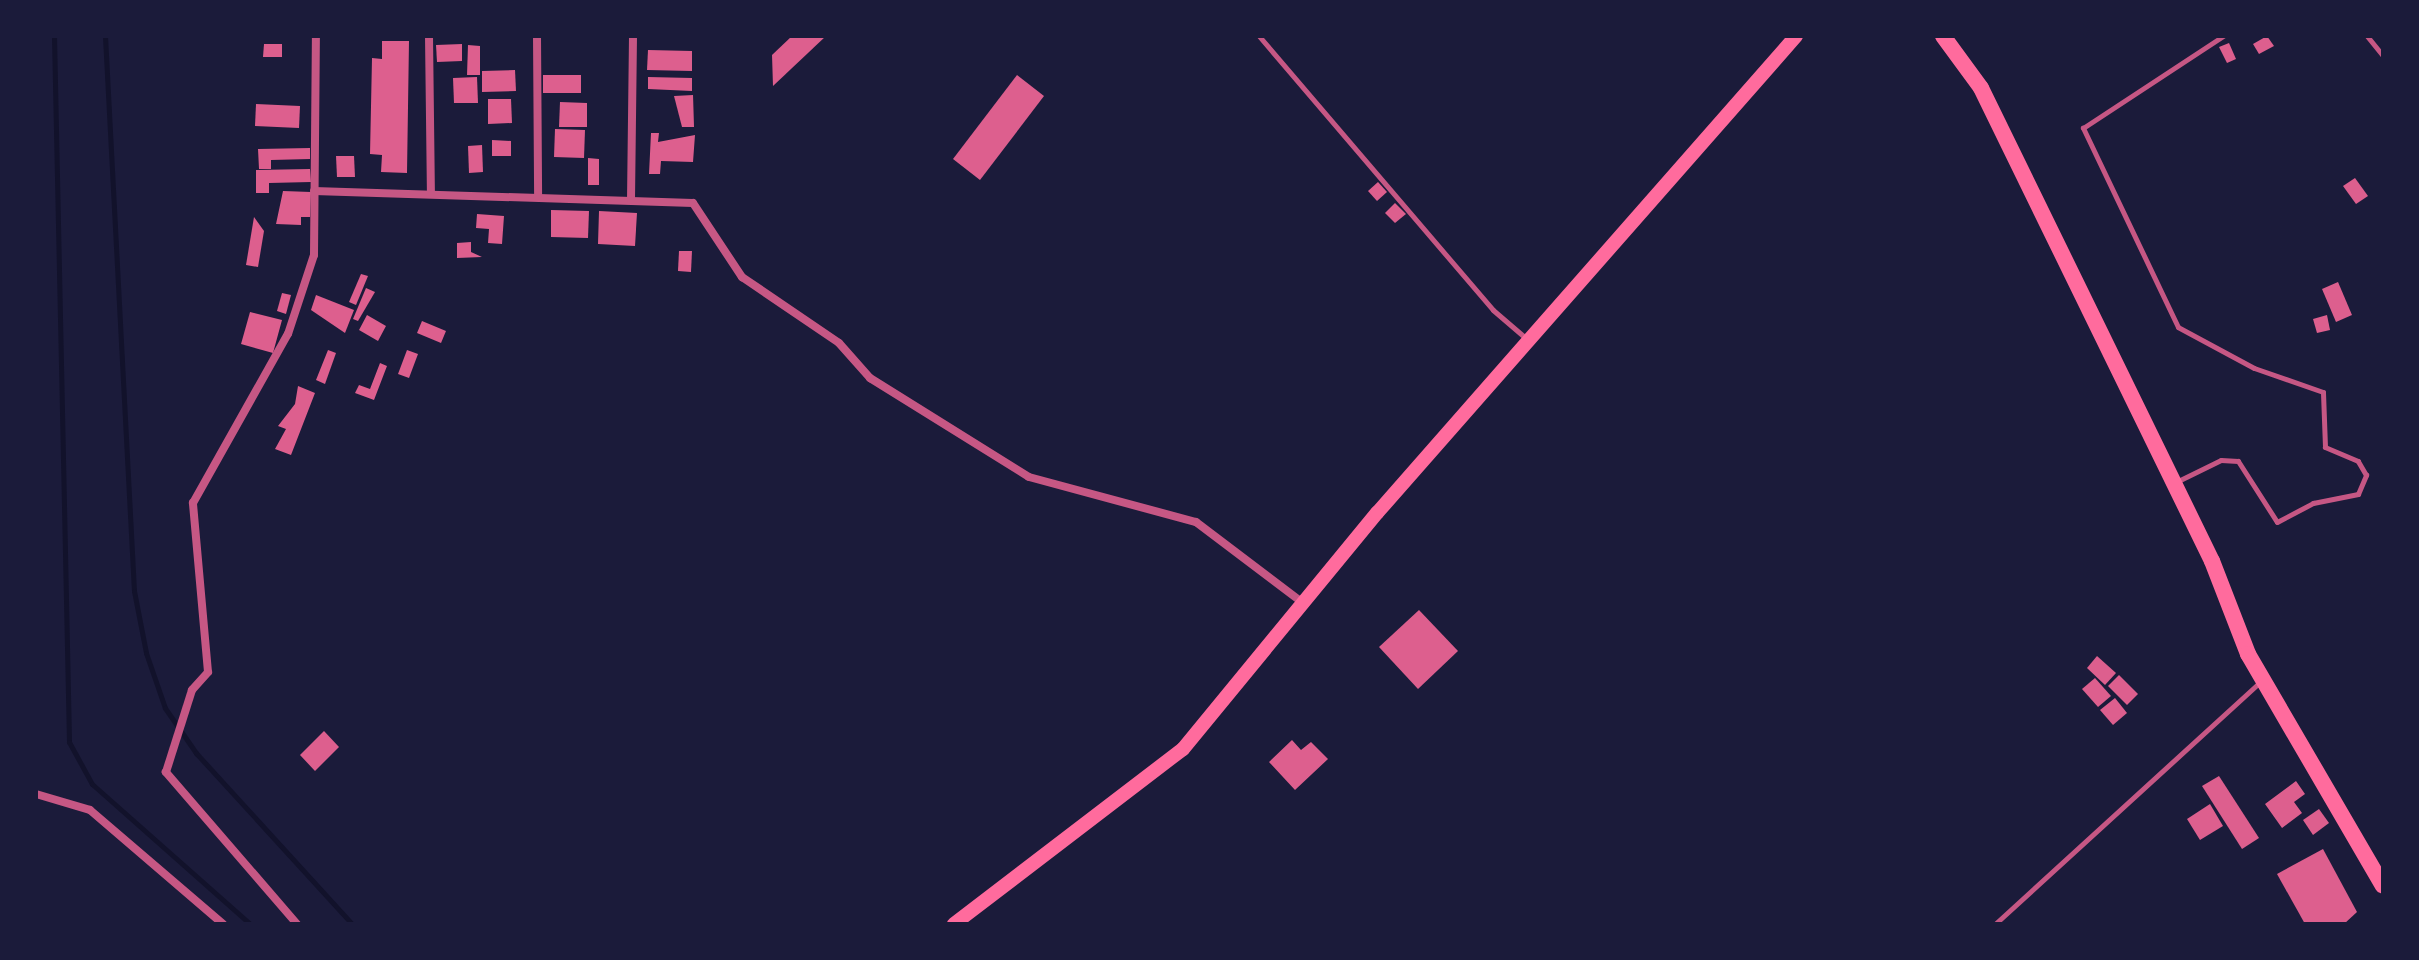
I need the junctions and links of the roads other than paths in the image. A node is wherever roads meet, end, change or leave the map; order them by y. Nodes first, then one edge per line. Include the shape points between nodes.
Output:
1 (316, 36) edge
2 (429, 36) edge
3 (537, 36) edge
4 (633, 36) edge
5 (1259, 36) edge
6 (1796, 36) edge
7 (1943, 36) edge
8 (2223, 36) edge
9 (2367, 36) edge
10 (2383, 56) edge
11 (314, 191) junction
12 (431, 194) junction
13 (538, 196) junction
14 (631, 200) junction
15 (1528, 340) junction
16 (2172, 484) junction
17 (1303, 603) junction
18 (2263, 680) junction
19 (36, 794) edge
20 (2383, 886) edge
21 (223, 924) edge
22 (297, 924) edge
23 (954, 924) edge
24 (1995, 924) edge

1 - 11 street
2 - 12 street
3 - 13 street
4 - 14 street
5 - 15 lane via 1493,310
6 - 15 main road
7 - 16 highway via 1981,88
8 - 16 lane via 2083,128 2178,327 2254,368 2323,392 2325,447 2358,461 2366,475 2358,494 2313,503 2277,522 2238,461 2221,460
9 - 10 lane
11 - 12 street
11 - 22 street via 314,255 288,334 193,503 208,672 192,690 166,772
12 - 13 street
13 - 14 street
14 - 17 street via 693,203 742,277 839,343 870,378 1029,477 1196,522
15 - 17 main road
16 - 18 highway
17 - 23 main road via 1183,749
18 - 20 highway
18 - 24 lane
19 - 21 street via 90,810

